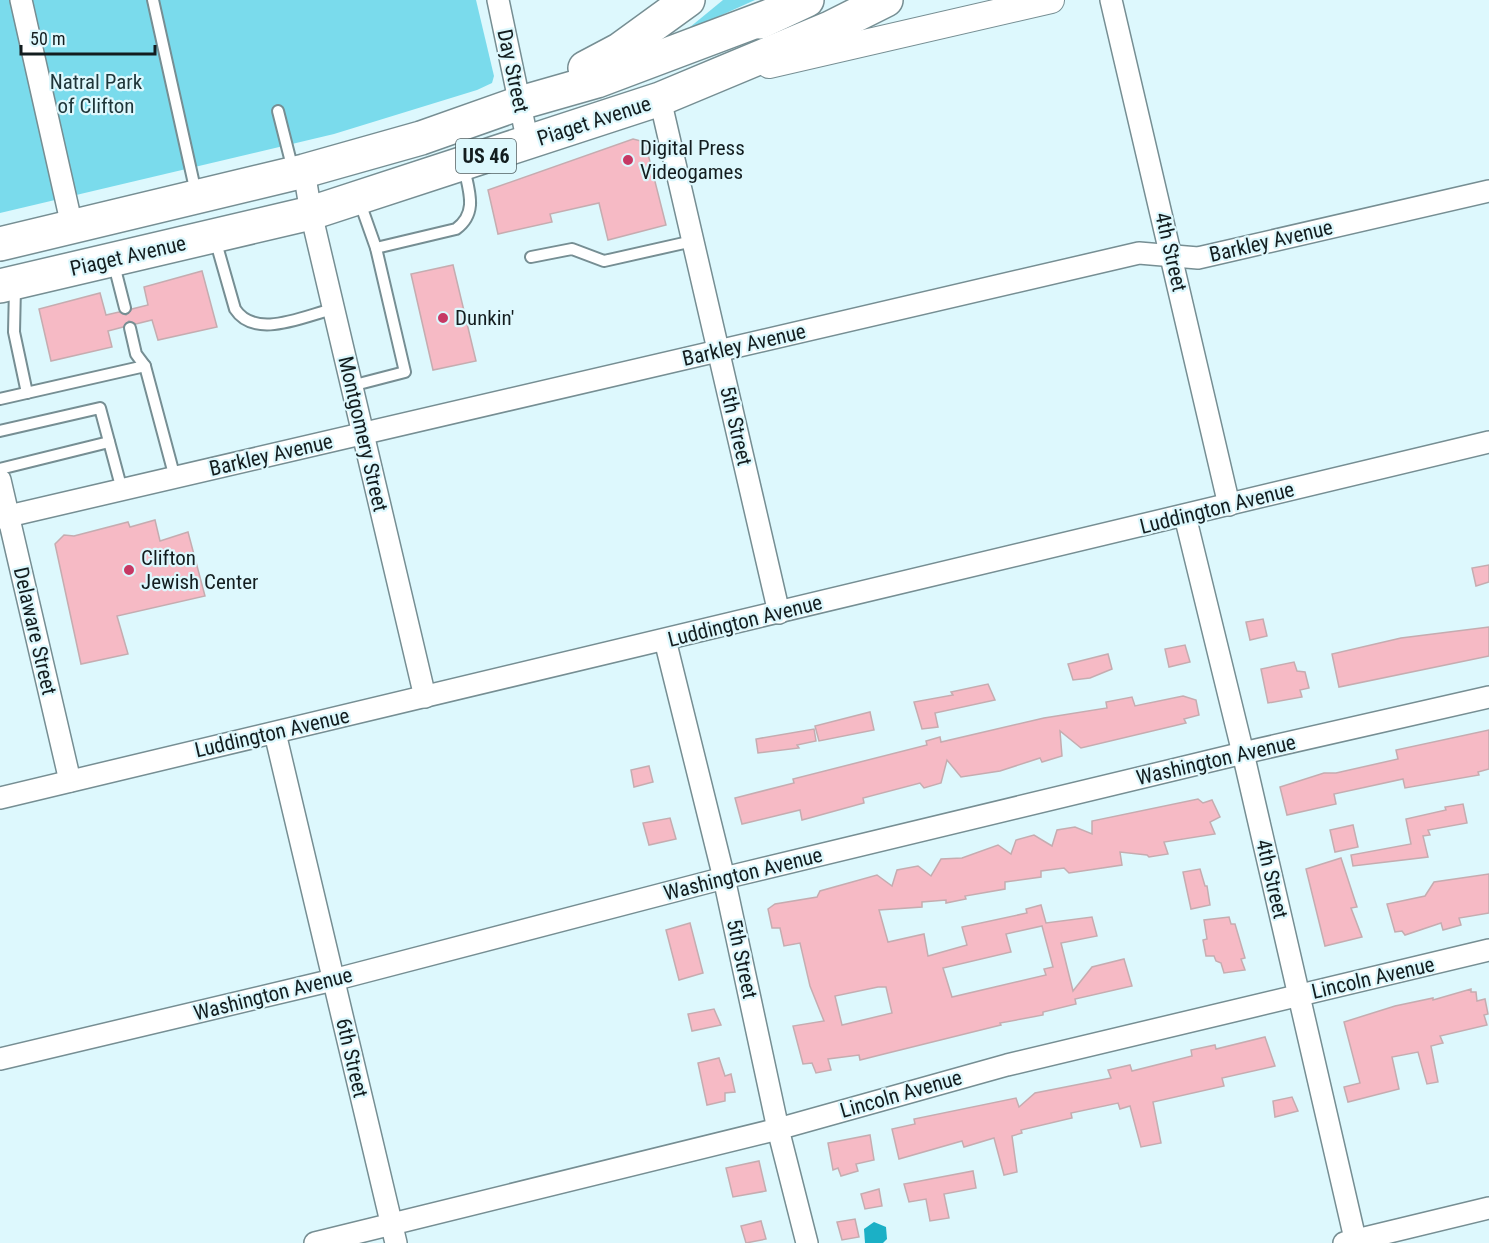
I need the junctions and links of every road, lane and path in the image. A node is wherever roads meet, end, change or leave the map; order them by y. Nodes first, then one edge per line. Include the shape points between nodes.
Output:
1 (21, 0) edge
2 (153, 0) edge
3 (498, 0) edge
4 (886, 0) edge
5 (1051, 0) edge
6 (1111, 0) edge
7 (673, 4) edge
8 (793, 6) edge
9 (722, 73) junction
10 (660, 99) junction
11 (520, 103) junction
12 (278, 111) dead end
13 (528, 142) junction
14 (463, 164) junction
15 (299, 172) junction
16 (1489, 191) edge
17 (197, 196) junction
18 (358, 198) junction
19 (311, 213) junction
20 (72, 226) junction
21 (214, 236) junction
22 (693, 241) junction
23 (0, 244) edge
24 (376, 248) junction
25 (1172, 256) junction
26 (531, 257) dead end
27 (112, 260) junction
28 (7, 284) edge
29 (125, 308) dead end
30 (333, 309) junction
31 (130, 328) dead end
32 (719, 351) junction
33 (145, 366) junction
34 (351, 386) junction
35 (27, 393) junction
36 (0, 399) edge
37 (0, 431) edge
38 (363, 434) junction
39 (109, 442) junction
40 (1489, 442) edge
41 (0, 469) edge
42 (175, 478) junction
43 (0, 480) edge
44 (122, 490) junction
45 (1229, 505) junction
46 (1185, 516) junction
47 (4, 517) edge
48 (779, 613) junction
49 (665, 640) junction
50 (425, 697) junction
51 (1489, 697) edge
52 (275, 733) junction
53 (1244, 753) junction
54 (70, 782) junction
55 (0, 798) edge
56 (724, 878) junction
57 (1489, 951) edge
58 (333, 980) junction
59 (1298, 995) junction
60 (0, 1059) edge
61 (778, 1129) junction
62 (1489, 1208) edge
63 (394, 1234) edge
64 (1352, 1242) edge
65 (315, 1243) edge
66 (807, 1243) edge

1 - 20 street
2 - 17 lane
3 - 11 street, Day Street
4 - 9 highway, US 46
5 - 9 street, Piaget Avenue
6 - 25 street, 4th Street
7 - 11 highway via 619,50
8 - 10 highway via 661,74 657,87
8 - 11 highway, Piaget Avenue / US 46 via 597,81
9 - 10 highway, Piaget Avenue / US 46
10 - 13 highway, Piaget Avenue / US 46
10 - 22 street, 5th Street
11 - 13 street, Day Street
11 - 15 highway, Piaget Avenue / US 46 via 421,138
12 - 15 lane
13 - 14 highway, Piaget Avenue / US 46
14 - 18 highway, Piaget Avenue / US 46
14 - 24 lane via 472,204 463,224
15 - 17 highway, Piaget Avenue / US 46
15 - 19 street, Montgomery Street
16 - 25 street, Barkley Avenue via 1198,258
17 - 20 highway, Piaget Avenue / US 46
18 - 19 highway, Piaget Avenue / US 46
18 - 24 lane
19 - 21 highway, Piaget Avenue / US 46
19 - 30 street, Montgomery Street
20 - 23 highway, Piaget Avenue / US 46
21 - 27 highway, Piaget Avenue / US 46
21 - 30 lane via 235,309 249,323 265,326
22 - 26 lane via 604,261 572,249
22 - 32 street, 5th Street
24 - 34 lane via 405,372
25 - 32 street, Barkley Avenue via 1139,252
25 - 45 street, 4th Street
27 - 28 highway, Piaget Avenue / US 46
27 - 29 lane
28 - 35 lane
30 - 34 street, Montgomery Street
31 - 33 lane via 136,354
32 - 38 street, Barkley Avenue
32 - 48 street, 5th Street
33 - 35 lane
33 - 42 lane
34 - 38 street, Montgomery Street
35 - 36 lane
37 - 39 lane via 100,408
38 - 42 street, Barkley Avenue
38 - 50 street, Montgomery Street
39 - 41 lane
39 - 44 lane
40 - 45 street, Luddington Avenue
42 - 44 street, Barkley Avenue
43 - 47 street, Delaware Street
44 - 47 street, Barkley Avenue
45 - 46 street, Luddington Avenue
46 - 48 street, Luddington Avenue
46 - 53 street, 4th Street
47 - 54 street, Delaware Street
48 - 49 street, Luddington Avenue
49 - 50 street, Luddington Avenue
49 - 56 street, 5th Street
50 - 52 street, Luddington Avenue
51 - 53 street, Washington Avenue
52 - 54 street, Luddington Avenue
52 - 58 street, 6th Street
53 - 56 street, Washington Avenue
53 - 59 street, 4th Street
54 - 55 street, Luddington Avenue
56 - 58 street, Washington Avenue
56 - 61 street, 5th Street
57 - 59 street, Lincoln Avenue
58 - 60 street, Washington Avenue
58 - 63 street, 6th Street
59 - 61 street, Lincoln Avenue via 1007,1065
59 - 64 street, 4th Street
61 - 63 street, Lincoln Avenue
61 - 66 street, 5th Street
62 - 64 street
63 - 65 street, Lincoln Avenue

